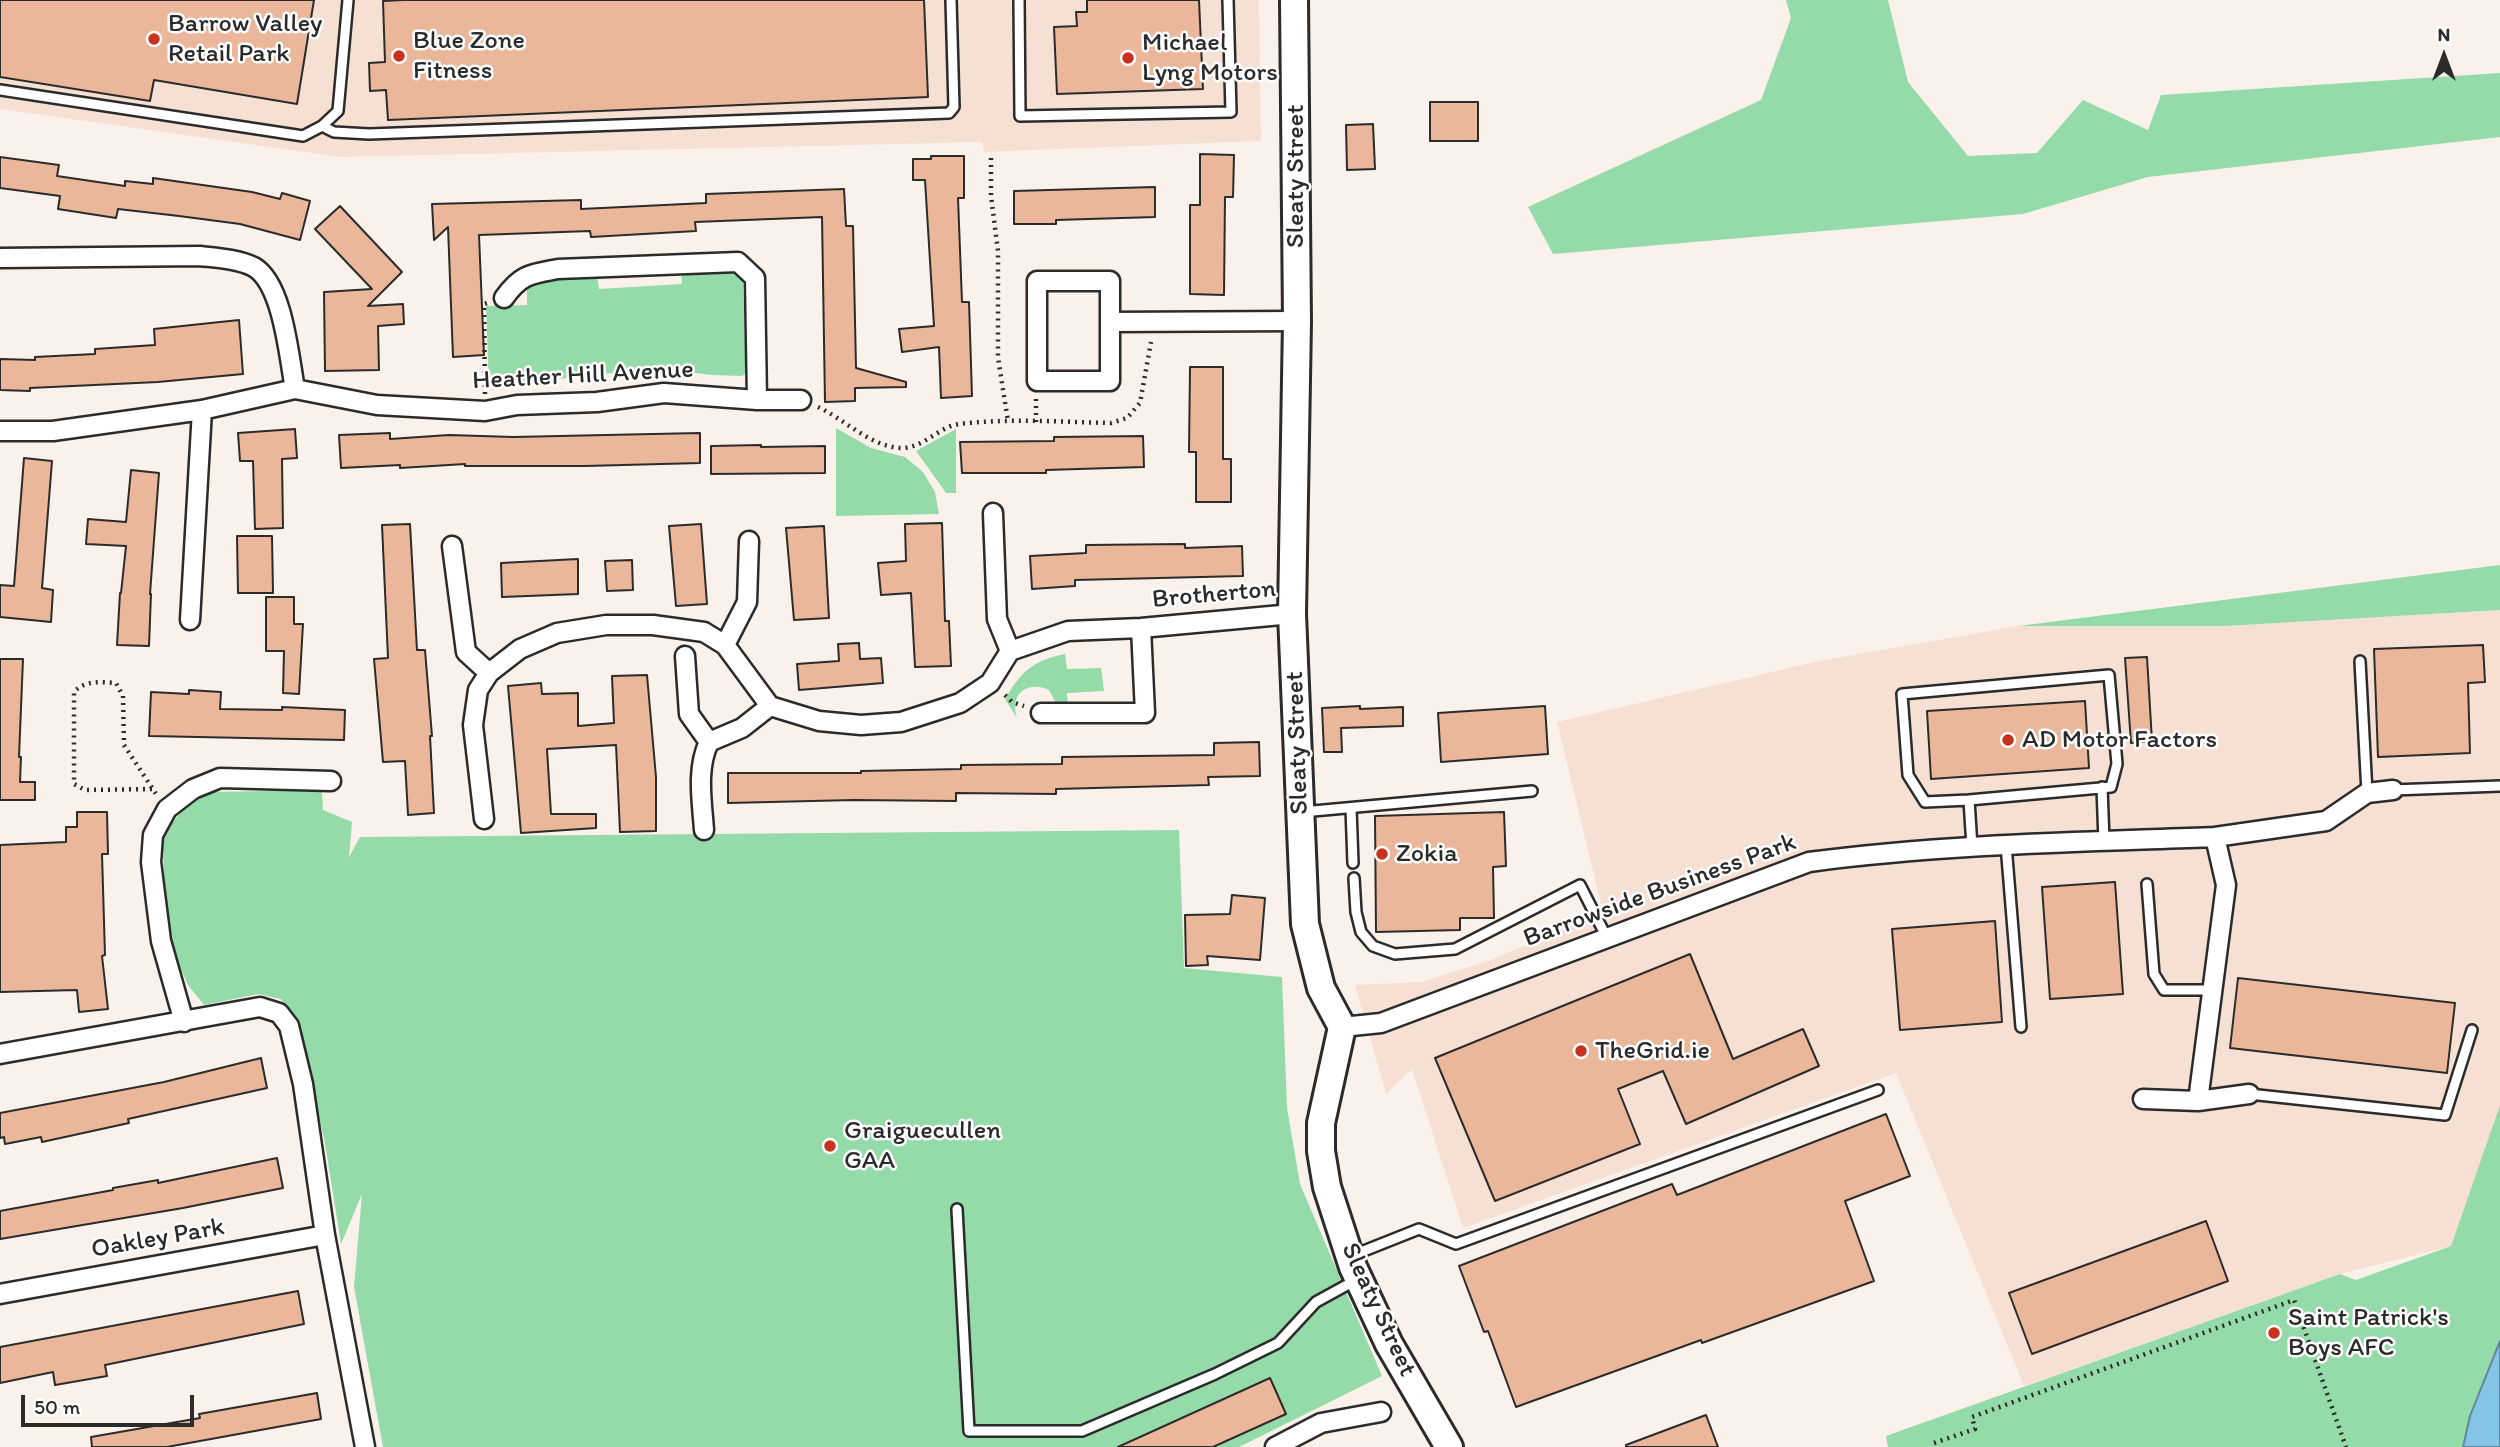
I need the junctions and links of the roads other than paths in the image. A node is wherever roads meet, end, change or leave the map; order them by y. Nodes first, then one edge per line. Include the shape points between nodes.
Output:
1 (348, 0) edge
2 (951, 0) edge
3 (1019, 0) edge
4 (1228, 0) edge
5 (1294, 0) edge
6 (0, 90) edge
7 (322, 125) junction
8 (0, 258) edge
9 (504, 298) road end
10 (1297, 321) junction
11 (1110, 322) junction
12 (295, 389) junction
13 (757, 400) junction
14 (801, 400) road end
15 (202, 410) junction
16 (0, 431) edge
17 (993, 513) dead end
18 (750, 541) dead end
19 (452, 546) dead end
20 (1292, 614) junction
21 (190, 620) dead end
22 (1142, 628) junction
23 (725, 645) junction
24 (1010, 652) junction
25 (685, 656) dead end
26 (2360, 662) dead end
27 (489, 673) junction
28 (770, 706) junction
29 (1041, 713) road end
30 (709, 742) junction
31 (331, 781) dead end
32 (2500, 786) edge
33 (2102, 787) junction
34 (2393, 790) joint
35 (1532, 791) dead end
36 (2367, 793) junction
37 (1969, 800) junction
38 (1351, 808) junction
39 (1300, 812) junction
40 (484, 819) dead end
41 (704, 830) dead end
42 (2215, 836) junction
43 (2104, 841) junction
44 (2006, 845) junction
45 (1972, 847) junction
46 (1353, 863) dead end
47 (1354, 878) dead end
48 (2147, 884) dead end
49 (1607, 938) junction
50 (2212, 990) junction
51 (184, 1022) junction
52 (1342, 1027) junction
53 (2021, 1027) dead end
54 (2472, 1030) dead end
55 (0, 1054) edge
56 (1878, 1090) dead end
57 (2249, 1094) joint
58 (2143, 1099) dead end
59 (2198, 1101) junction
60 (957, 1209) dead end
61 (325, 1235) junction
62 (1354, 1267) junction
63 (0, 1294) edge
64 (1381, 1412) dead end
65 (365, 1447) edge
66 (1275, 1447) edge
67 (1449, 1447) edge

1 - 7 lane via 338,111
2 - 7 lane via 954,107 949,113 369,134 334,132
3 - 4 lane via 1020,116 1231,112
5 - 10 street, Sleaty Street
6 - 7 lane via 303,136
8 - 12 street via 200,256 254,268 278,299
9 - 13 street via 520,279 558,269 738,262 755,278
10 - 11 street
10 - 20 street, Sleaty Street
11 - 11 street via 1110,381 1037,381 1037,281 1110,281
12 - 13 street, Heather Hill Avenue via 377,405 485,411 664,393
12 - 15 street, Heather Hill Avenue
13 - 14 street, Heather Hill Avenue
15 - 16 street, Heather Hill Avenue via 53,431
15 - 21 street
17 - 24 street via 997,619
18 - 23 street via 747,602
19 - 27 street via 466,652
20 - 22 street, Brotherton
20 - 39 street, Sleaty Street
22 - 24 street, Brotherton via 1068,631
22 - 29 street, Brotherton via 1145,713
23 - 27 street via 704,632 606,625 557,633 520,649
23 - 28 street
24 - 28 street via 990,683 960,704 901,722 819,722
25 - 30 street via 689,714
26 - 36 lane
27 - 40 street via 478,690 473,725
28 - 30 street via 742,728
30 - 41 street via 701,772
31 - 51 street via 220,778 193,789 167,809 153,835 151,862 161,941
32 - 34 lane
33 - 37 lane
33 - 37 lane via 2111,786 2117,764 2109,675 1902,694 1908,775 1925,802
33 - 43 lane
34 - 36 street, Barrowside Business Park
35 - 38 lane
36 - 42 street, Barrowside Business Park via 2326,821
37 - 45 lane
38 - 39 lane
38 - 46 lane
39 - 52 street, Sleaty Street via 1305,924 1321,988
42 - 43 street, Barrowside Business Park
42 - 50 street via 2226,885
43 - 44 street, Barrowside Business Park
44 - 45 street, Barrowside Business Park
44 - 53 lane
45 - 49 street, Barrowside Business Park via 1809,862
47 - 49 lane via 1361,932 1373,946 1395,954 1455,949 1580,885
48 - 50 lane via 2154,974 2164,990
49 - 52 street, Barrowside Business Park via 1381,1023
50 - 59 street
51 - 55 street
51 - 61 street via 260,1007 279,1013 289,1026 303,1084
52 - 62 street, Sleaty Street via 1321,1123 1321,1151 1327,1187
54 - 57 lane via 2445,1115
56 - 62 lane via 1456,1244 1419,1229
57 - 59 street
58 - 59 street
60 - 62 lane via 969,1431 1082,1431 1279,1343
61 - 63 street, Oakley Park
61 - 65 street
62 - 67 street, Sleaty Street via 1389,1344
64 - 66 street via 1321,1423

